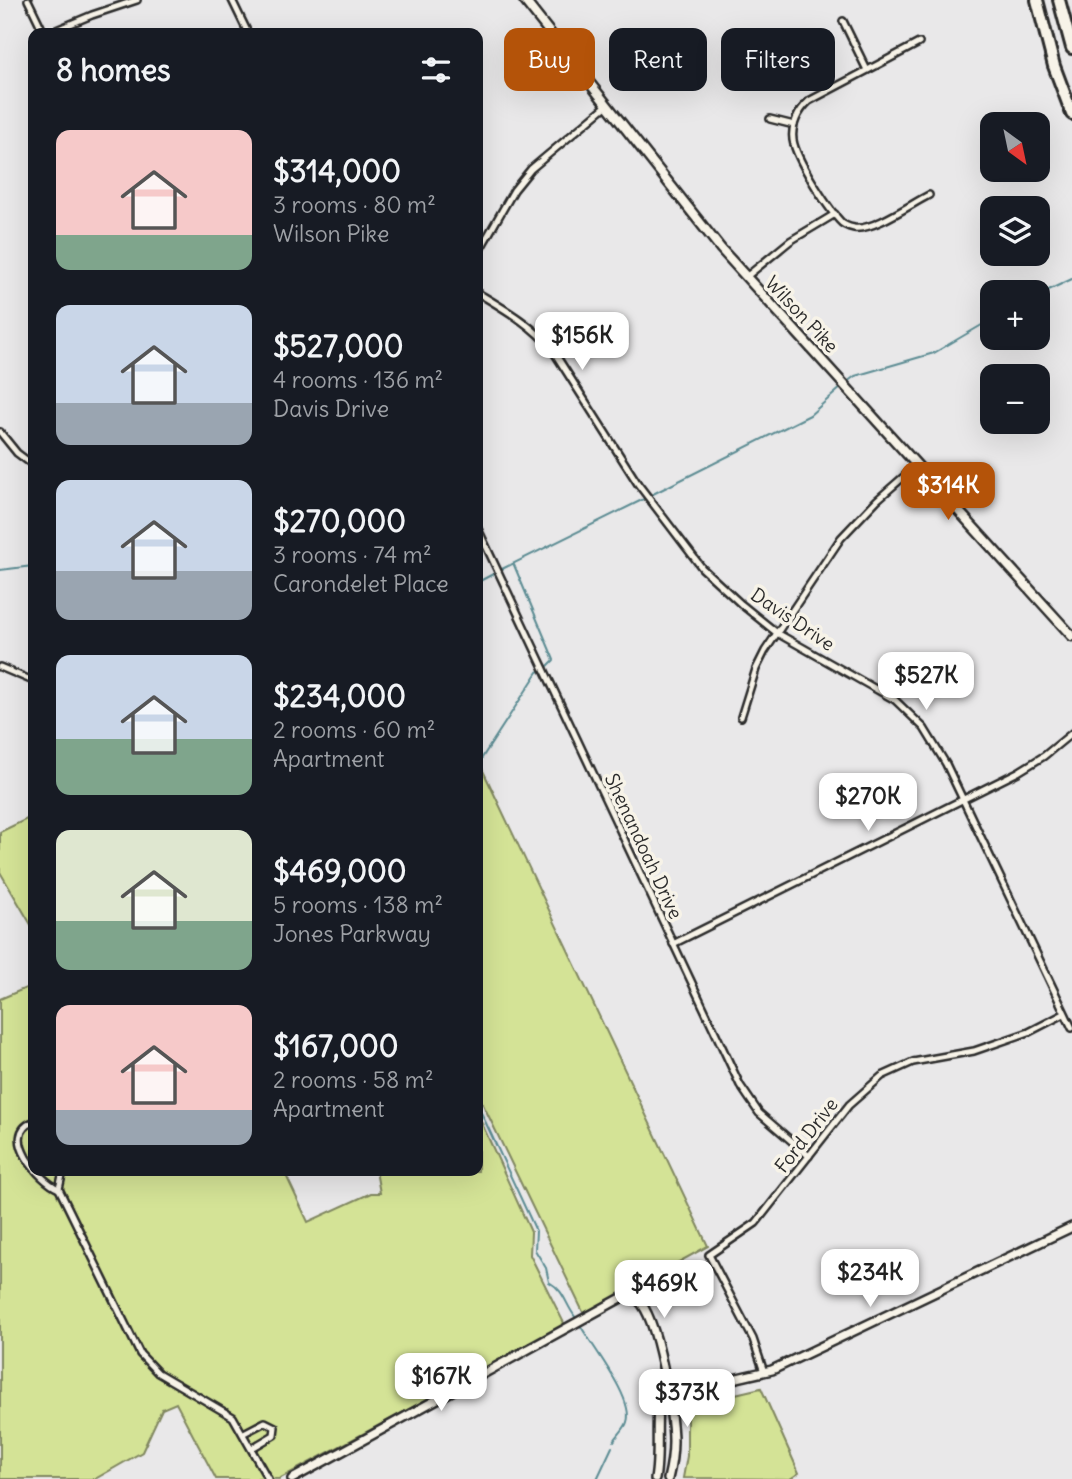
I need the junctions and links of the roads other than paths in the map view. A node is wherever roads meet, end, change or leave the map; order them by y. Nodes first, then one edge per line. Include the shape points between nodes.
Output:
1 (28, 0) edge
2 (137, 0) edge
3 (232, 0) edge
4 (524, 0) edge
5 (1059, 0) edge
6 (1038, 4) edge
7 (843, 21) dead end
8 (43, 28) edge
9 (59, 28) edge
10 (246, 28) edge
11 (919, 43) dead end
12 (1072, 48) edge
13 (867, 70) junction
14 (606, 106) junction
15 (1072, 114) edge
16 (770, 119) dead end
17 (794, 124) junction
18 (929, 195) dead end
19 (835, 214) junction
20 (483, 244) edge
21 (746, 277) junction
22 (483, 296) edge
23 (0, 432) edge
24 (28, 461) edge
25 (916, 466) junction
26 (483, 540) edge
27 (777, 632) junction
28 (1072, 636) edge
29 (0, 667) edge
30 (28, 679) edge
31 (741, 717) dead end
32 (1072, 733) edge
33 (963, 801) junction
34 (673, 944) junction
35 (1064, 1014) junction
36 (1072, 1028) edge
37 (28, 1124) edge
38 (809, 1156) junction
39 (28, 1162) edge
40 (38, 1176) edge
41 (62, 1176) edge
42 (59, 1189) junction
43 (1072, 1227) edge
44 (103, 1262) dead end
45 (96, 1265) junction
46 (764, 1372) junction
47 (664, 1381) junction
48 (244, 1433) junction
49 (251, 1448) junction
50 (268, 1479) edge
51 (292, 1479) edge
52 (655, 1479) edge
53 (668, 1479) edge

1 - 8 street
2 - 9 street
3 - 10 street
4 - 14 main road, Wilson Pike
5 - 12 highway
6 - 15 highway
7 - 13 street
11 - 13 street
13 - 17 street via 809,101
14 - 20 street via 531,169
14 - 21 main road, Wilson Pike
16 - 17 street
17 - 19 street via 797,153
18 - 19 street via 865,228 845,225
19 - 21 street via 780,248
21 - 25 main road, Wilson Pike
22 - 27 street, Davis Drive via 537,331 645,493 702,568
23 - 24 street
25 - 27 street via 841,538
25 - 28 main road, Wilson Pike
26 - 34 street, Shenandoah Drive
27 - 31 street via 756,669
27 - 33 street, Davis Drive via 883,691 910,714 936,746
29 - 30 street
32 - 33 street via 1031,765
33 - 34 street
33 - 35 street, Davis Drive
34 - 38 street, Shenandoah Drive via 750,1102
35 - 36 street, Davis Drive
35 - 38 street, Ford Drive via 974,1051 913,1062 882,1076 849,1105
37 - 39 street via 19,1133
38 - 46 street, Ford Drive via 755,1223 709,1255
40 - 42 street
41 - 42 street
42 - 45 street
43 - 46 street
44 - 45 street
45 - 48 street via 133,1343 148,1364 224,1410
46 - 47 street via 733,1379
47 - 51 street via 657,1341 641,1303 623,1297
47 - 52 street
47 - 53 street via 673,1439
48 - 49 street
48 - 49 street via 265,1422 275,1427 274,1435
49 - 50 street

